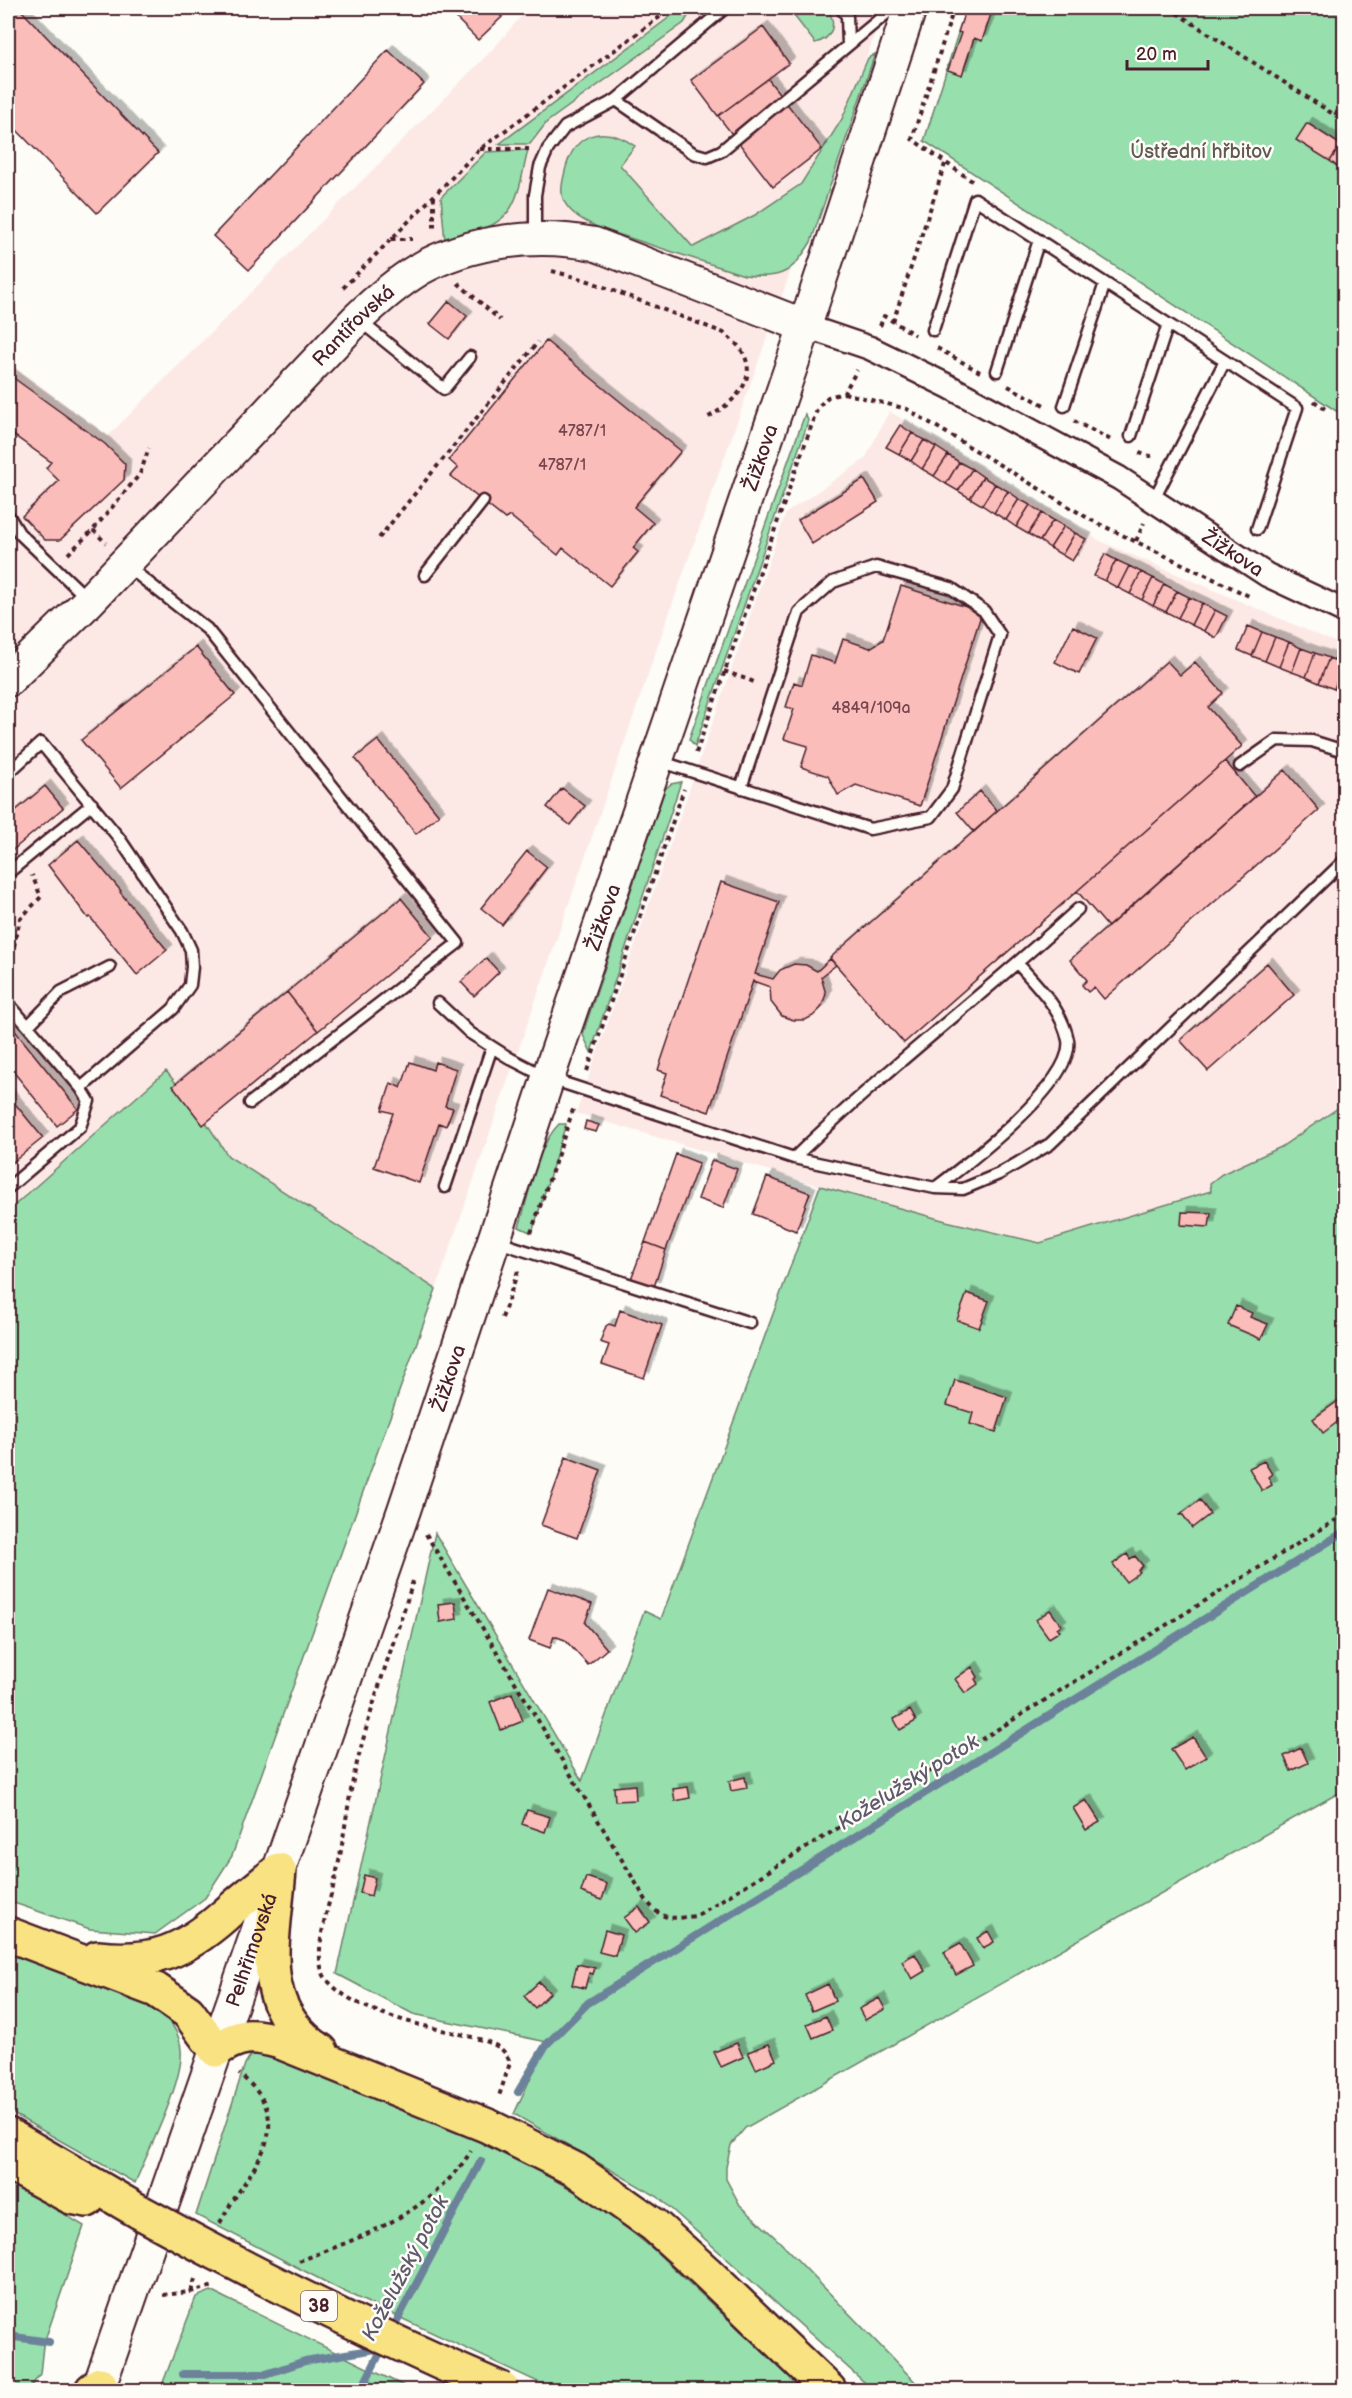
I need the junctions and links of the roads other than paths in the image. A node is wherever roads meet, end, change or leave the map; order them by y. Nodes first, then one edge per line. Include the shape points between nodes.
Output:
1 (725, 8) edge
2 (841, 8) edge
3 (893, 8) edge
4 (910, 8) edge
5 (848, 45) junction
6 (616, 100) junction
7 (535, 239) junction
8 (1039, 240) junction
9 (1105, 283) junction
10 (357, 319) junction
11 (1168, 324) junction
12 (805, 326) junction
13 (933, 330) dead end
14 (470, 357) dead end
15 (1225, 361) junction
16 (997, 371) dead end
17 (1064, 406) dead end
18 (1131, 435) dead end
19 (483, 501) dead end
20 (1153, 501) junction
21 (8, 515) edge
22 (1257, 529) dead end
23 (115, 553) junction
24 (425, 575) dead end
25 (89, 601) junction
26 (1344, 611) edge
27 (8, 680) edge
28 (1344, 752) edge
29 (656, 760) junction
30 (1240, 766) dead end
31 (8, 773) edge
32 (741, 789) junction
33 (92, 804) junction
34 (1344, 861) edge
35 (8, 873) edge
36 (1078, 909) dead end
37 (1018, 964) junction
38 (110, 967) dead end
39 (8, 1002) edge
40 (438, 1003) dead end
41 (27, 1026) junction
42 (492, 1047) junction
43 (548, 1077) junction
44 (81, 1088) junction
45 (250, 1103) dead end
46 (794, 1158) junction
47 (445, 1187) dead end
48 (8, 1188) edge
49 (935, 1188) junction
50 (495, 1241) junction
51 (750, 1323) dead end
52 (418, 1517) joint
53 (279, 1870) junction
54 (8, 1934) edge
55 (65, 1955) junction
56 (226, 2061) junction
57 (349, 2068) junction
58 (8, 2135) edge
59 (25, 2164) edge
60 (97, 2389) edge
61 (502, 2391) edge
62 (829, 2391) edge

1 - 6 lane
2 - 5 lane via 847,16
3 - 5 lane
4 - 12 main road, Žižkova
5 - 6 lane via 721,152 707,157 693,153
6 - 7 lane via 565,127 548,148 535,195
7 - 10 main road, Rantířovská via 479,247 442,259 389,290
7 - 12 main road, Rantířovská via 594,244
8 - 9 lane
8 - 13 lane via 975,199
8 - 16 lane
9 - 11 lane
9 - 17 lane
10 - 14 lane via 444,389
10 - 23 main road, Rantířovská
11 - 15 lane
11 - 18 lane
12 - 20 street, Žižkova via 870,348 1119,478
12 - 29 main road, Žižkova
15 - 20 lane
15 - 22 lane via 1297,408
19 - 24 lane
20 - 26 street, Žižkova via 1267,575
21 - 25 lane via 20,533
23 - 25 main road, Rantířovská
23 - 45 lane via 207,629 458,944
25 - 27 main road, Rantířovská
28 - 30 lane via 1312,741 1277,740
29 - 32 lane
29 - 43 main road, Žižkova
31 - 33 lane via 40,743
32 - 32 lane via 870,829 931,817 952,789 1000,635 984,611 951,588 876,567 833,582 799,612
33 - 35 lane
33 - 44 lane via 182,931 191,950 192,967 190,985 173,1009
34 - 49 lane via 1050,1144 999,1174 963,1189
36 - 37 lane
37 - 46 lane via 839,1114
37 - 49 lane via 1059,1016 1068,1042 1064,1066 1048,1089 969,1163
38 - 41 lane via 61,992
39 - 41 lane
40 - 42 lane via 470,1033
41 - 44 lane
42 - 43 lane
42 - 47 lane
43 - 46 lane
43 - 50 main road, Žižkova
44 - 48 lane via 89,1101 80,1127
46 - 49 lane
50 - 51 lane
50 - 52 main road, Žižkova
52 - 53 main road, Pelhřimovská
53 - 55 main road via 206,1932 166,1954 122,1961
53 - 56 main road, Pelhřimovská
53 - 57 main road via 272,1963 280,2006 303,2039
54 - 55 main road
55 - 56 main road via 173,2000
56 - 57 main road via 233,2038 263,2037
56 - 60 main road, Pelhřimovská via 127,2304
57 - 62 main road via 526,2144 599,2185 654,2225
58 - 59 main road, 38
59 - 61 main road, 38, bridge via 140,2212 300,2297

